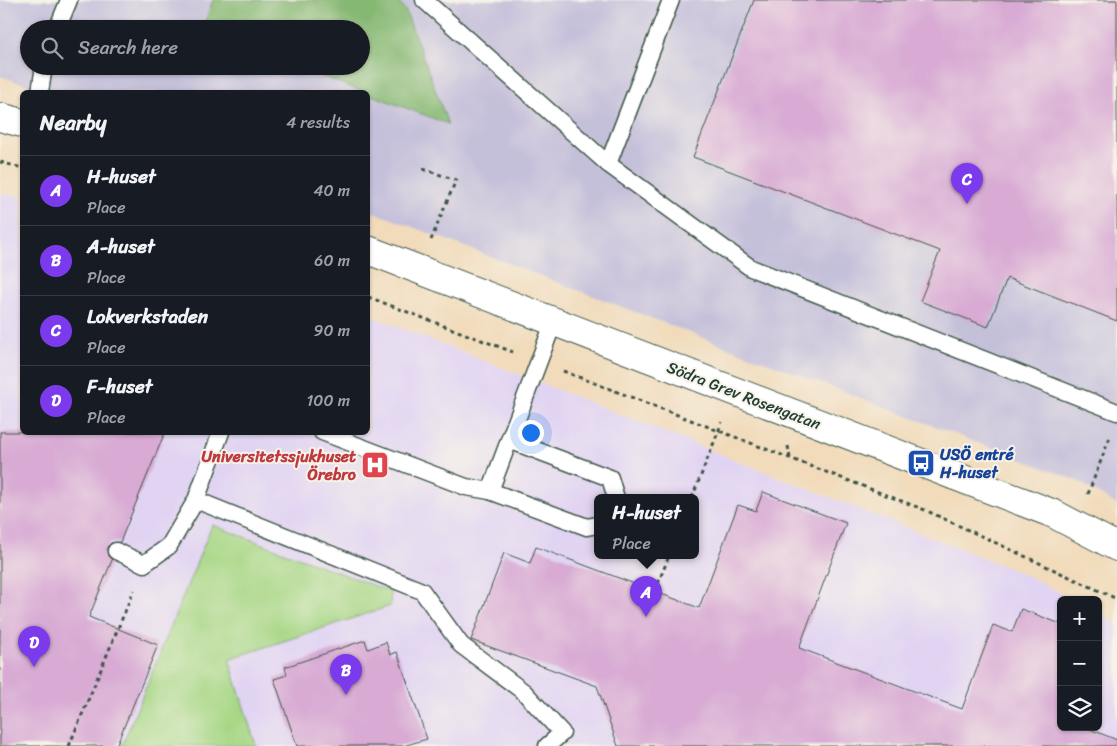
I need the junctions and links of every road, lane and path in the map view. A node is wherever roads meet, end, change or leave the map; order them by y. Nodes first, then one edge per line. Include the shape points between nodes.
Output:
1 (69, 0) edge
2 (424, 0) edge
3 (671, 0) edge
4 (61, 20) edge
5 (43, 75) edge
6 (40, 90) edge
7 (0, 118) edge
8 (20, 123) edge
9 (0, 162) edge
10 (608, 164) junction
11 (20, 167) edge
12 (423, 169) dead end
13 (430, 244) dead end
14 (370, 251) edge
15 (370, 298) edge
16 (554, 321) junction
17 (538, 362) junction
18 (1117, 412) edge
19 (725, 414) dead end
20 (1114, 429) dead end
21 (719, 431) junction
22 (220, 435) edge
23 (330, 435) edge
24 (509, 440) junction
25 (490, 491) junction
26 (615, 494) edge
27 (694, 494) edge
28 (1086, 499) dead end
29 (196, 500) junction
30 (594, 526) edge
31 (1117, 547) edge
32 (116, 551) dead end
33 (668, 559) edge
34 (144, 564) junction
35 (655, 592) dead end
36 (1117, 599) edge
37 (69, 746) edge
38 (547, 746) edge

1 - 4 lane
2 - 10 lane
3 - 10 lane
5 - 6 lane
7 - 8 street
9 - 11 path
10 - 18 lane via 751,268
12 - 13 path via 456,180
14 - 16 street, Södra Grev Rosengatan
15 - 17 path
16 - 17 lane
16 - 31 street, Södra Grev Rosengatan via 1054,514
17 - 21 path
17 - 24 lane
19 - 21 path
20 - 28 path
21 - 27 path
21 - 36 path via 925,510
22 - 29 lane
23 - 25 lane via 466,487
24 - 25 lane
24 - 26 lane via 610,478
25 - 30 lane via 587,527
29 - 34 lane via 169,546
29 - 38 lane via 422,592 461,645 524,692 562,733
32 - 34 lane
33 - 35 path
34 - 37 path

